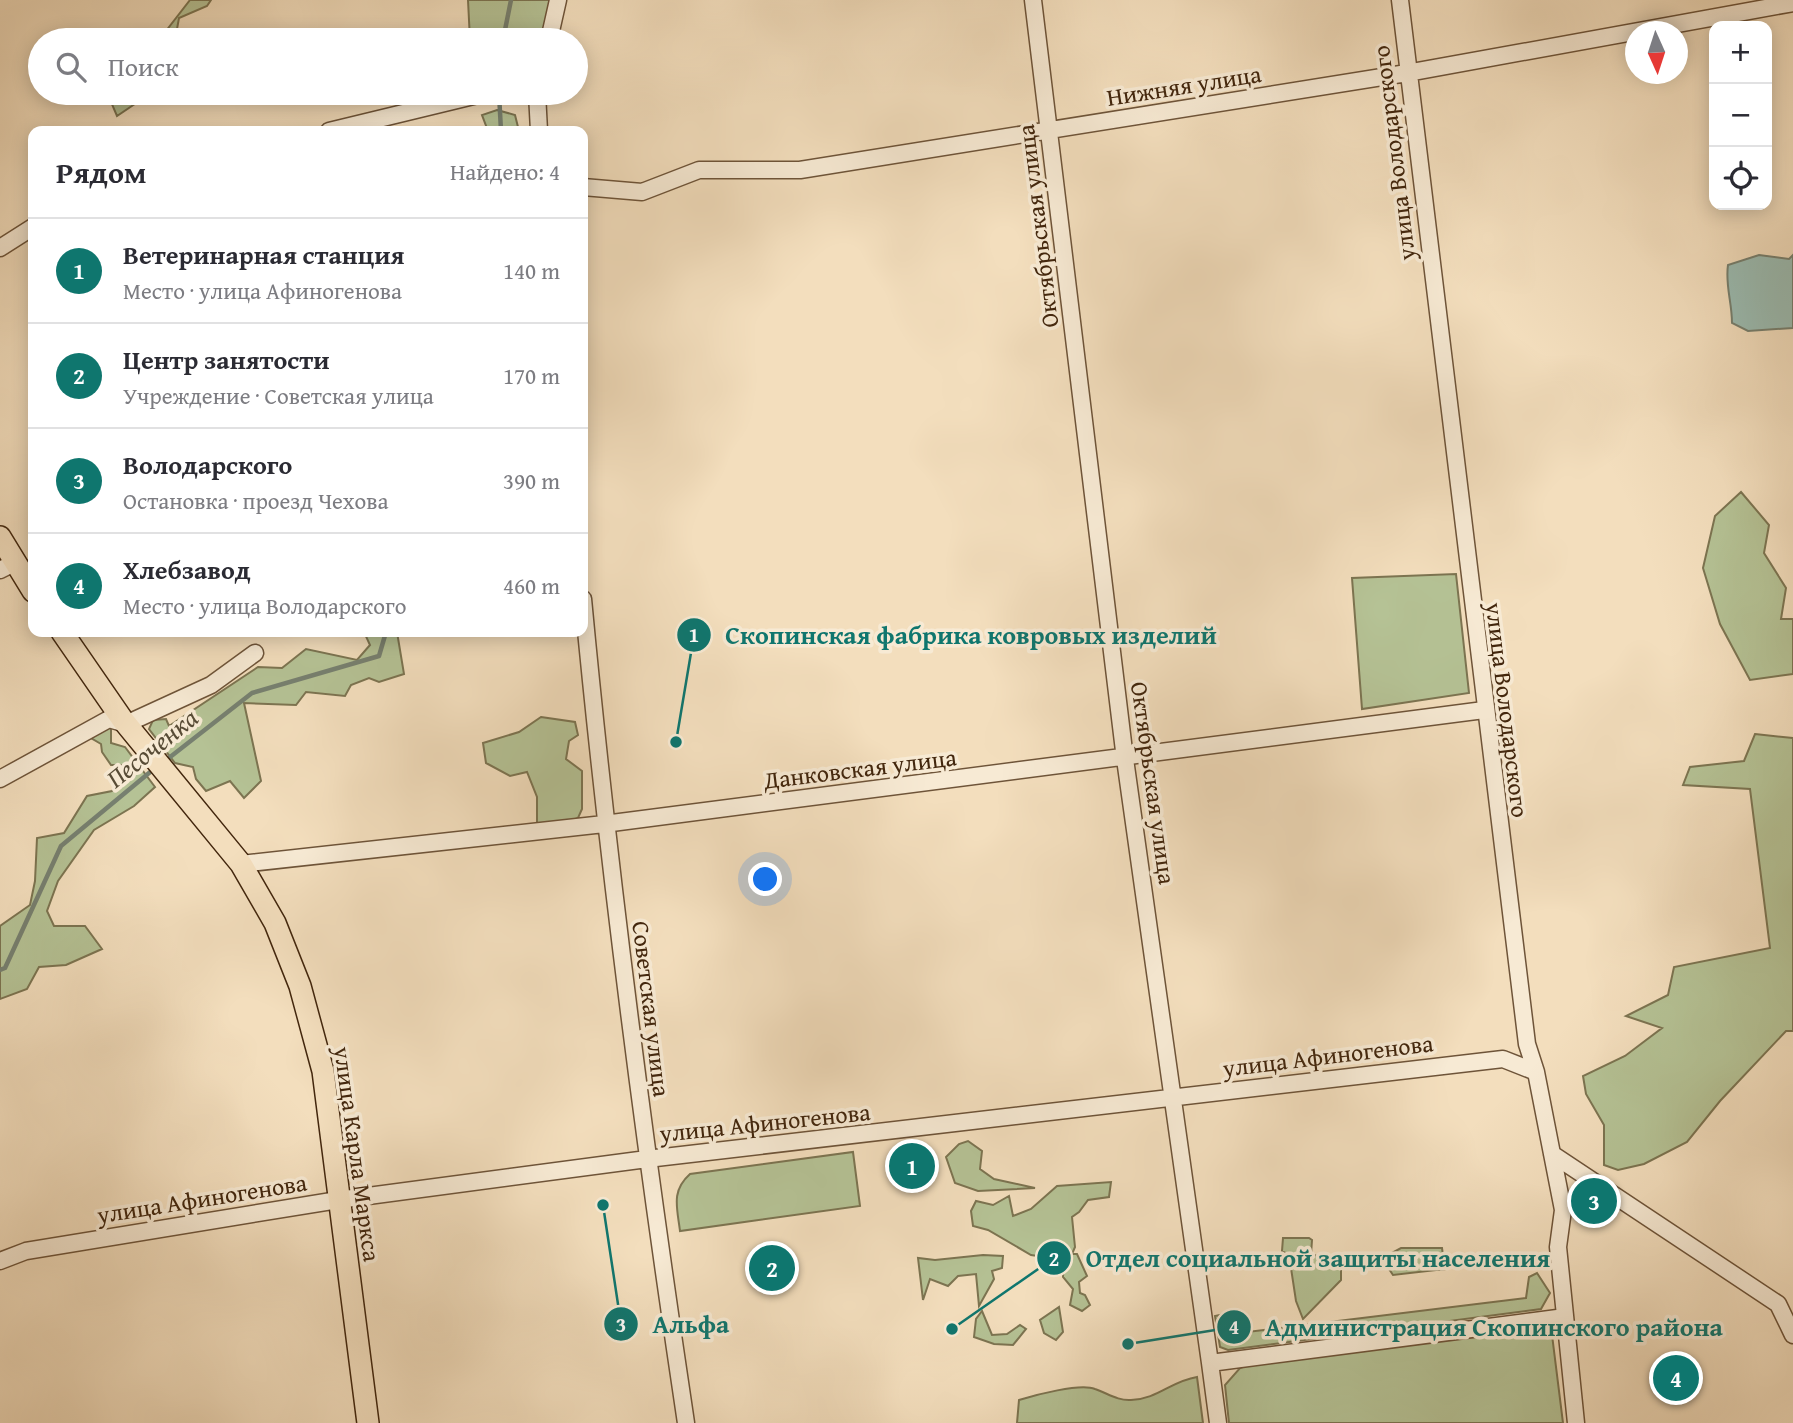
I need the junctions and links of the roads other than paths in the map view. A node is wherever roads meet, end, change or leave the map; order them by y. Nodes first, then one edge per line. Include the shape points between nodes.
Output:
1 (558, 0) edge
2 (1033, 0) edge
3 (1400, 0) edge
4 (1793, 3) edge
5 (552, 28) edge
6 (1407, 73) junction
7 (436, 105) edge
8 (538, 105) edge
9 (350, 126) edge
10 (539, 126) edge
11 (1050, 131) junction
12 (588, 187) edge
13 (28, 230) edge
14 (0, 248) edge
15 (0, 537) edge
16 (7, 566) edge
17 (28, 586) edge
18 (66, 637) edge
19 (587, 637) edge
20 (255, 653) dead end
21 (1484, 710) junction
22 (127, 724) junction
23 (1125, 759) junction
24 (0, 779) edge
25 (604, 824) junction
26 (241, 864) junction
27 (1536, 1072) junction
28 (1175, 1097) junction
29 (1552, 1154) junction
30 (647, 1159) junction
31 (338, 1200) junction
32 (0, 1261) edge
33 (1785, 1302) edge
34 (1565, 1317) junction
35 (1793, 1335) edge
36 (1210, 1363) junction
37 (368, 1423) edge
38 (686, 1423) edge
39 (1218, 1423) edge
40 (1576, 1423) edge

1 - 5 street
2 - 11 street, Октябрьская улица
3 - 6 street, улица Володарского
4 - 6 street, Нижняя улица
6 - 11 street, Нижняя улица
6 - 21 street, улица Володарского
7 - 9 street
8 - 10 street
11 - 12 street, Нижняя улица via 800,170 699,170 642,192
11 - 23 street, Октябрьская улица
13 - 14 street
15 - 16 main road
16 - 17 main road
18 - 22 main road, улица Карла Маркса
19 - 25 street, Советская улица
20 - 22 street via 211,685
21 - 23 street, Данковская улица
21 - 27 street, улица Володарского via 1527,1044
22 - 24 street via 109,719
22 - 26 main road, улица Карла Маркса
23 - 25 street, Данковская улица
23 - 28 street, Октябрьская улица
25 - 26 street, Данковская улица
25 - 30 street, Советская улица
26 - 31 main road, улица Карла Маркса via 275,923 300,986 323,1070
27 - 28 street, улица Афиногенова via 1503,1059
27 - 29 street, улица Володарского
28 - 30 street, улица Афиногенова
28 - 36 street, Октябрьская улица
29 - 33 street
29 - 34 street, улица Володарского via 1563,1210 1558,1247
30 - 31 street, улица Афиногенова
30 - 38 street, Советская улица
31 - 32 street, улица Афиногенова via 26,1251
31 - 37 main road, улица Карла Маркса
33 - 35 street
34 - 36 street
34 - 40 street, улица Володарского
36 - 39 street, Октябрьская улица

